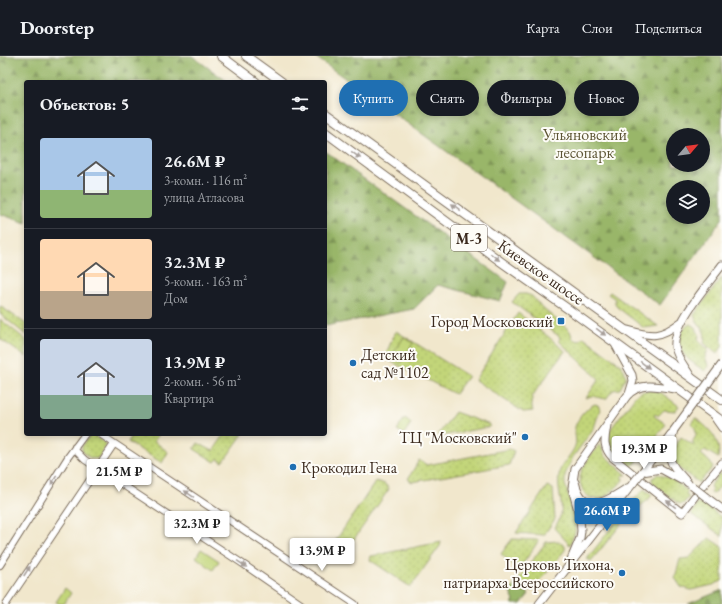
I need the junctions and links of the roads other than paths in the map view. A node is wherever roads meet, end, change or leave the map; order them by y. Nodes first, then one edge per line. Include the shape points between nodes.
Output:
1 (221, 56) edge
2 (246, 56) edge
3 (253, 80) edge
4 (279, 80) edge
5 (327, 114) edge
6 (327, 133) edge
7 (722, 265) edge
8 (681, 322) junction
9 (625, 329) junction
10 (614, 342) junction
11 (722, 364) edge
12 (691, 378) junction
13 (680, 390) junction
14 (629, 394) junction
15 (721, 399) edge
16 (708, 411) junction
17 (722, 421) edge
18 (608, 423) junction
19 (722, 428) edge
20 (674, 430) junction
21 (83, 436) edge
22 (103, 436) edge
23 (114, 444) junction
24 (75, 447) junction
25 (722, 463) edge
26 (98, 468) junction
27 (642, 472) junction
28 (573, 477) junction
29 (633, 483) junction
30 (690, 485) junction
31 (703, 486) dead end
32 (695, 496) dead end
33 (722, 509) edge
34 (0, 565) edge
35 (567, 569) junction
36 (6, 604) edge
37 (301, 604) edge
38 (355, 604) edge
39 (539, 604) edge

1 - 3 highway
2 - 4 highway
9 -> 5 highway, Киевское шоссе / М-3
6 -> 10 highway, Киевское шоссе / М-3
7 - 8 main road
8 - 9 main road via 666,333 656,336
8 - 12 main road via 676,348
9 - 12 highway, Киевское шоссе / М-3
10 -> 13 highway, Киевское шоссе / М-3
10 - 14 main road via 632,375
11 - 20 main road, bridge
12 - 15 highway, Киевское шоссе / М-3
13 - 14 main road via 648,385
13 - 16 highway, Киевское шоссе / М-3
14 - 18 main road
16 - 17 highway, Киевское шоссе / М-3
16 - 19 main road
18 - 28 main road via 575,469
32 -> 18 main road via 682,513 612,457 604,444
20 - 27 main road
20 - 30 main road via 669,458 673,467
21 - 24 street
22 - 23 street
23 - 26 street
38 -> 23 street
24 - 26 street via 80,456
24 -> 34 street
25 - 31 main road
36 -> 26 street
26 -> 37 street
27 - 29 main road, bridge
27 - 30 main road via 661,470
28 - 29 main road via 581,496 594,503 606,502
28 - 35 main road via 572,488 581,531
29 - 35 main road
30 - 33 main road, bridge
35 - 39 main road

